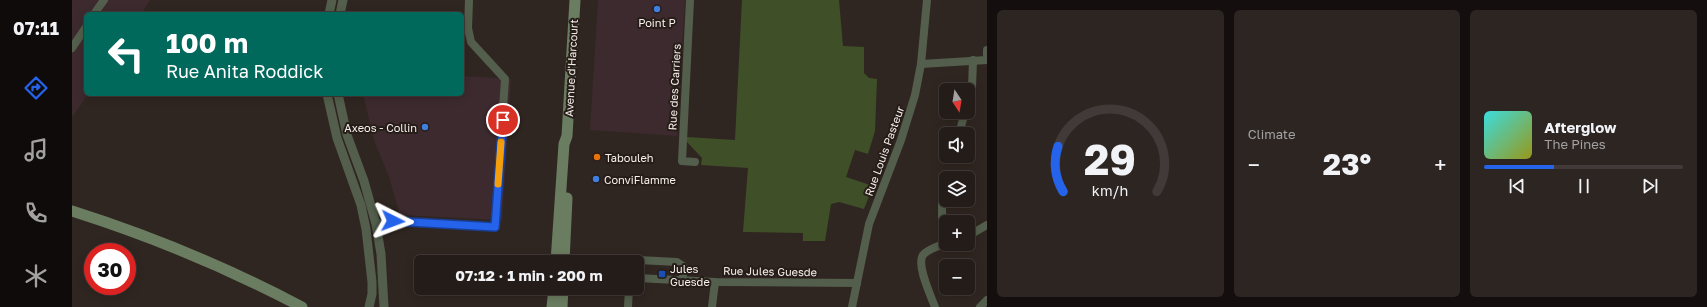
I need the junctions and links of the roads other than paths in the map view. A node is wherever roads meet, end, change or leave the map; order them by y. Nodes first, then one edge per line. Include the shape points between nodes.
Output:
1 (104, 0) edge
2 (332, 0) edge
3 (343, 0) edge
4 (469, 0) edge
5 (690, 0) edge
6 (927, 0) edge
7 (576, 2) edge
8 (95, 12) edge
9 (329, 12) edge
10 (340, 12) edge
11 (84, 29) edge
12 (72, 48) edge
13 (987, 50) edge
14 (973, 60) junction
15 (987, 60) edge
16 (921, 64) junction
17 (972, 83) edge
18 (327, 96) edge
19 (338, 96) edge
20 (567, 136) junction
21 (695, 162) dead end
22 (72, 211) edge
23 (376, 224) junction
24 (987, 225) edge
25 (975, 232) edge
26 (939, 246) edge
27 (556, 255) edge
28 (564, 255) edge
29 (644, 260) edge
30 (644, 278) edge
31 (683, 280) junction
32 (715, 282) junction
33 (857, 283) junction
34 (553, 295) edge
35 (563, 295) edge
36 (629, 295) edge
37 (987, 300) edge
38 (302, 307) edge
39 (369, 307) edge
40 (384, 307) edge
41 (552, 307) edge
42 (562, 307) edge
43 (628, 307) edge
44 (712, 307) edge
45 (852, 307) edge
46 (935, 307) edge
47 (980, 307) edge

1 - 8 street
2 - 9 street
3 - 10 street
4 - 23 street via 468,28 471,42 505,79 495,227 393,221
5 - 21 street, Rue des Carriers via 682,161
6 - 16 street, Rue Louis Pasteur
7 - 20 main road, Avenue d'Harcourt
11 - 12 street
13 - 15 street
14 - 15 street
14 - 16 street
14 - 17 street
16 - 33 street, Rue Louis Pasteur via 908,120 869,224
18 - 39 street via 337,138 361,204 366,229 372,282
19 - 23 street via 347,135
20 - 27 main road, Avenue d'Harcourt via 564,144
20 - 28 main road, Avenue d'Harcourt via 570,145
22 - 38 main road via 189,253
23 - 40 street via 381,254
24 - 25 street
26 - 46 street via 926,252 920,263
29 - 31 street via 677,262 683,266
30 - 31 street, Rue Jules Guesde
31 - 32 street, Rue Jules Guesde
32 - 33 street, Rue Jules Guesde
32 - 44 street
33 - 45 street, Rue Louis Pasteur
34 - 41 main road
35 - 42 main road
36 - 43 street
37 - 47 street

